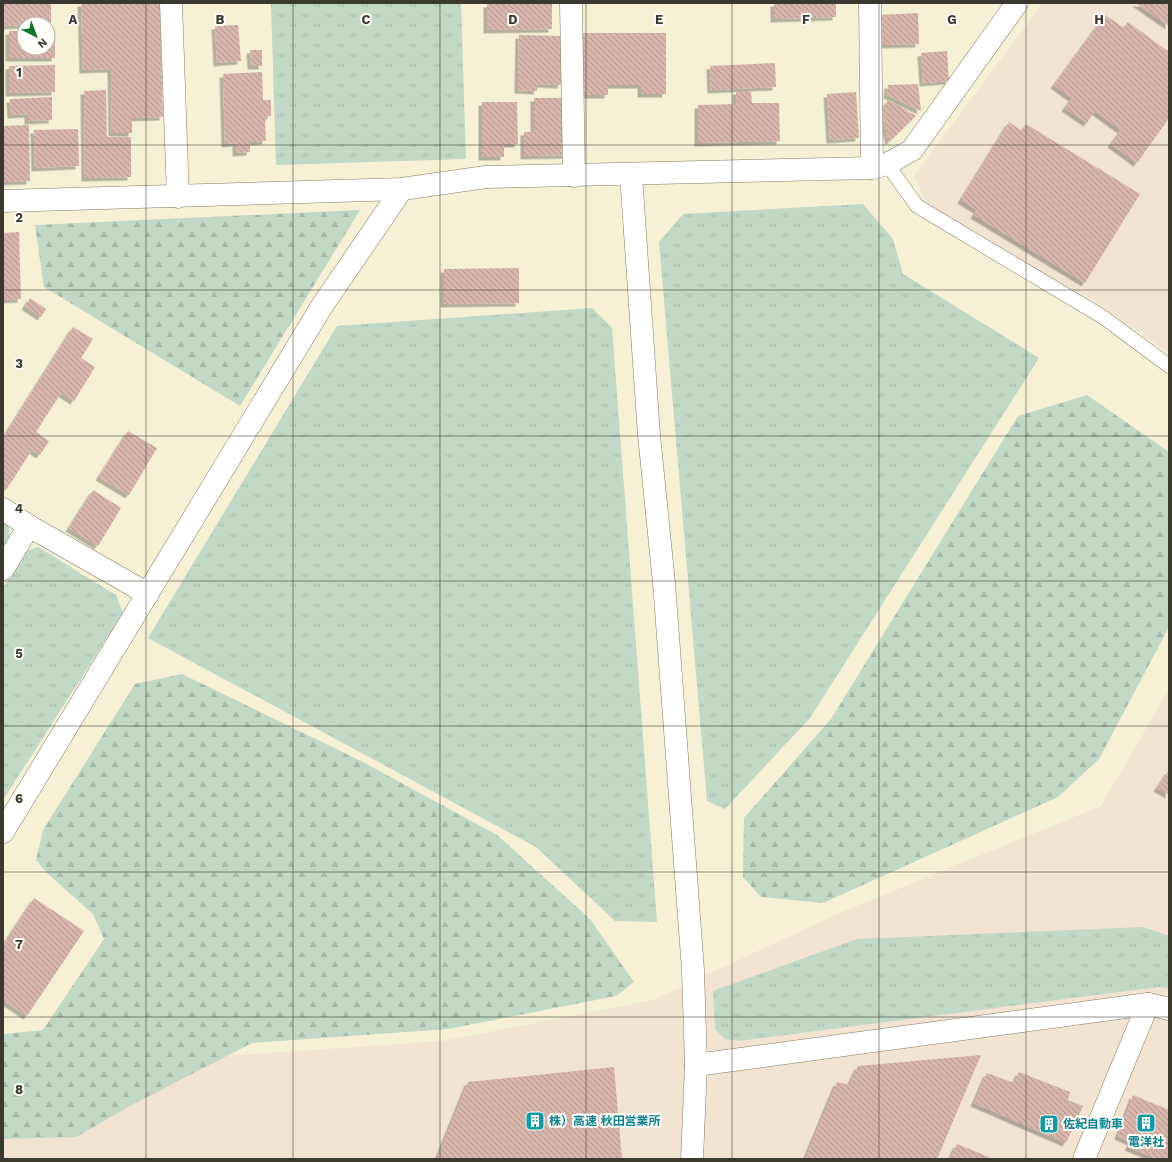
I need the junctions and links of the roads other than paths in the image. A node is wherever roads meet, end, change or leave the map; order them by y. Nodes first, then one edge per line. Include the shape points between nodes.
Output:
1 (171, 3) edge
2 (571, 3) edge
3 (870, 3) edge
4 (1017, 3) edge
5 (880, 166) junction
6 (631, 175) junction
7 (574, 176) junction
8 (402, 189) junction
9 (178, 197) junction
10 (3, 201) edge
11 (1169, 366) edge
12 (3, 509) edge
13 (29, 526) junction
14 (3, 569) edge
15 (148, 594) junction
16 (3, 832) edge
17 (1148, 1004) junction
18 (1169, 1009) edge
19 (696, 1066) junction
20 (692, 1159) edge
21 (1084, 1159) edge

1 - 9 street
2 - 7 street
3 - 5 street
4 - 5 street via 912,150
5 - 6 street
5 - 11 lane via 918,206 1103,317
6 - 7 street
6 - 19 street via 649,435 664,584 693,970
7 - 8 street via 486,178
8 - 9 street
8 - 15 street via 322,306
9 - 10 street
12 - 13 street
13 - 14 street
13 - 15 street
15 - 16 street
17 - 18 street
17 - 19 street
17 - 21 street
19 - 20 street

